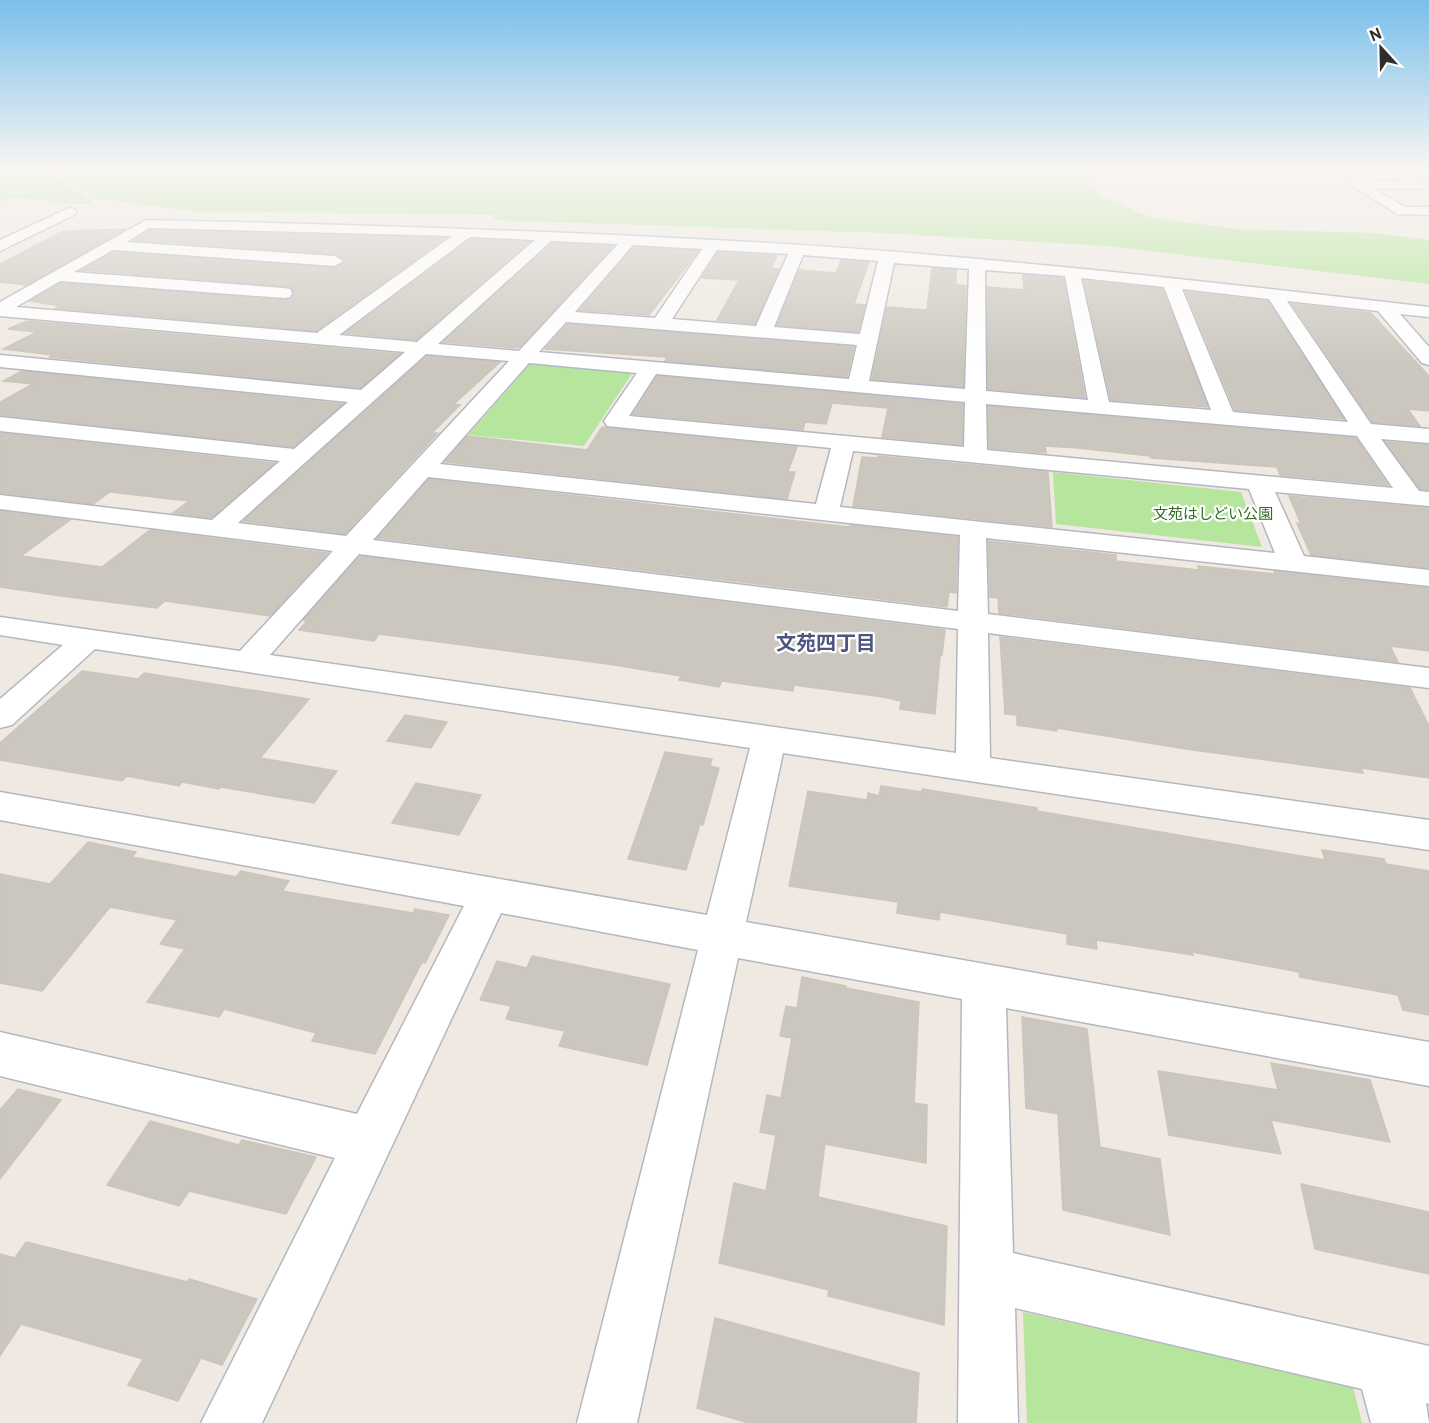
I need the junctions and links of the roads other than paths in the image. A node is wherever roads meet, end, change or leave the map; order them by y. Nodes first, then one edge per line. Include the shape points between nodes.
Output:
1 (24, 234) edge
2 (128, 234) edge
3 (377, 234) edge
4 (464, 234) edge
5 (533, 234) edge
6 (549, 235) junction
7 (630, 240) junction
8 (112, 244) junction
9 (713, 244) junction
10 (0, 246) edge
11 (798, 250) junction
12 (345, 255) junction
13 (887, 257) junction
14 (977, 264) junction
15 (1072, 273) junction
16 (57, 276) junction
17 (1171, 283) junction
18 (284, 293) junction
19 (1274, 294) junction
20 (264, 306) dead end
21 (1384, 307) junction
22 (0, 310) edge
23 (1429, 312) edge
24 (561, 315) junction
25 (244, 319) dead end
26 (661, 323) junction
27 (764, 331) junction
28 (225, 332) junction
29 (320, 340) junction
30 (868, 340) junction
31 (419, 348) junction
32 (522, 357) junction
33 (1429, 359) edge
34 (0, 361) edge
35 (649, 369) junction
36 (857, 387) junction
37 (364, 397) junction
38 (976, 397) junction
39 (1100, 408) junction
40 (1225, 419) junction
41 (0, 423) edge
42 (1364, 430) junction
43 (1429, 436) edge
44 (844, 442) junction
45 (975, 455) junction
46 (297, 456) junction
47 (422, 469) junction
48 (1259, 483) junction
49 (1420, 498) edge
50 (0, 502) edge
51 (826, 513) junction
52 (217, 529) junction
53 (973, 529) junction
54 (350, 546) junction
55 (1293, 563) junction
56 (1429, 578) edge
57 (974, 622) junction
58 (0, 626) edge
59 (88, 639) junction
60 (247, 662) junction
61 (1429, 678) edge
62 (0, 717) edge
63 (769, 738) junction
64 (973, 768) junction
65 (0, 806) edge
66 (1429, 835) edge
67 (489, 896) junction
68 (722, 937) junction
69 (984, 984) junction
70 (0, 1054) edge
71 (1429, 1064) edge
72 (368, 1141) junction
73 (986, 1274) junction
74 (1407, 1369) edge
75 (231, 1423) edge
76 (607, 1423) edge
77 (988, 1423) edge
78 (1401, 1423) edge

1 - 10 street
2 - 8 street
3 - 12 street
4 - 29 street
5 - 6 street
6 - 7 street
6 - 31 street
7 - 9 street
7 - 24 street
8 - 12 street
8 - 16 street
9 - 11 street
9 - 26 street
11 - 13 street
11 - 27 street
12 - 18 street
13 - 14 street
13 - 30 street
14 - 15 street
14 - 38 street
15 - 17 street
15 - 39 street
16 - 18 street
16 - 22 street
17 - 19 street
17 - 40 street
18 - 20 street
19 - 21 street
19 - 42 street
21 - 23 street
21 - 33 street
22 - 28 street
24 - 26 street
24 - 32 street
25 - 28 street
26 - 27 street
27 - 30 street
28 - 29 street
29 - 31 street
30 - 36 street
31 - 32 street
31 - 37 street
32 - 35 street
32 - 47 street
34 - 37 street
35 - 36 street
35 - 44 street via 615,421
36 - 38 street
37 - 46 street
38 - 39 street
38 - 45 street
39 - 40 street
40 - 42 street
41 - 46 street
42 - 43 street
42 - 49 street
44 - 45 street
44 - 51 street
45 - 48 street
46 - 52 street
47 - 51 street
47 - 54 street
48 - 49 street
48 - 55 street
50 - 52 street
51 - 53 street
52 - 54 street
53 - 55 street
53 - 57 street
54 - 57 street
54 - 60 street
55 - 56 street
57 - 61 street
57 - 64 street
58 - 59 street
59 - 60 street
59 - 62 street
60 - 63 street
63 - 64 street
63 - 68 street
64 - 66 street
65 - 67 street
67 - 68 street
67 - 72 street
68 - 69 street
68 - 76 street
69 - 71 street
69 - 73 street
70 - 72 street
72 - 75 street
73 - 74 street
73 - 77 street
74 - 78 street

